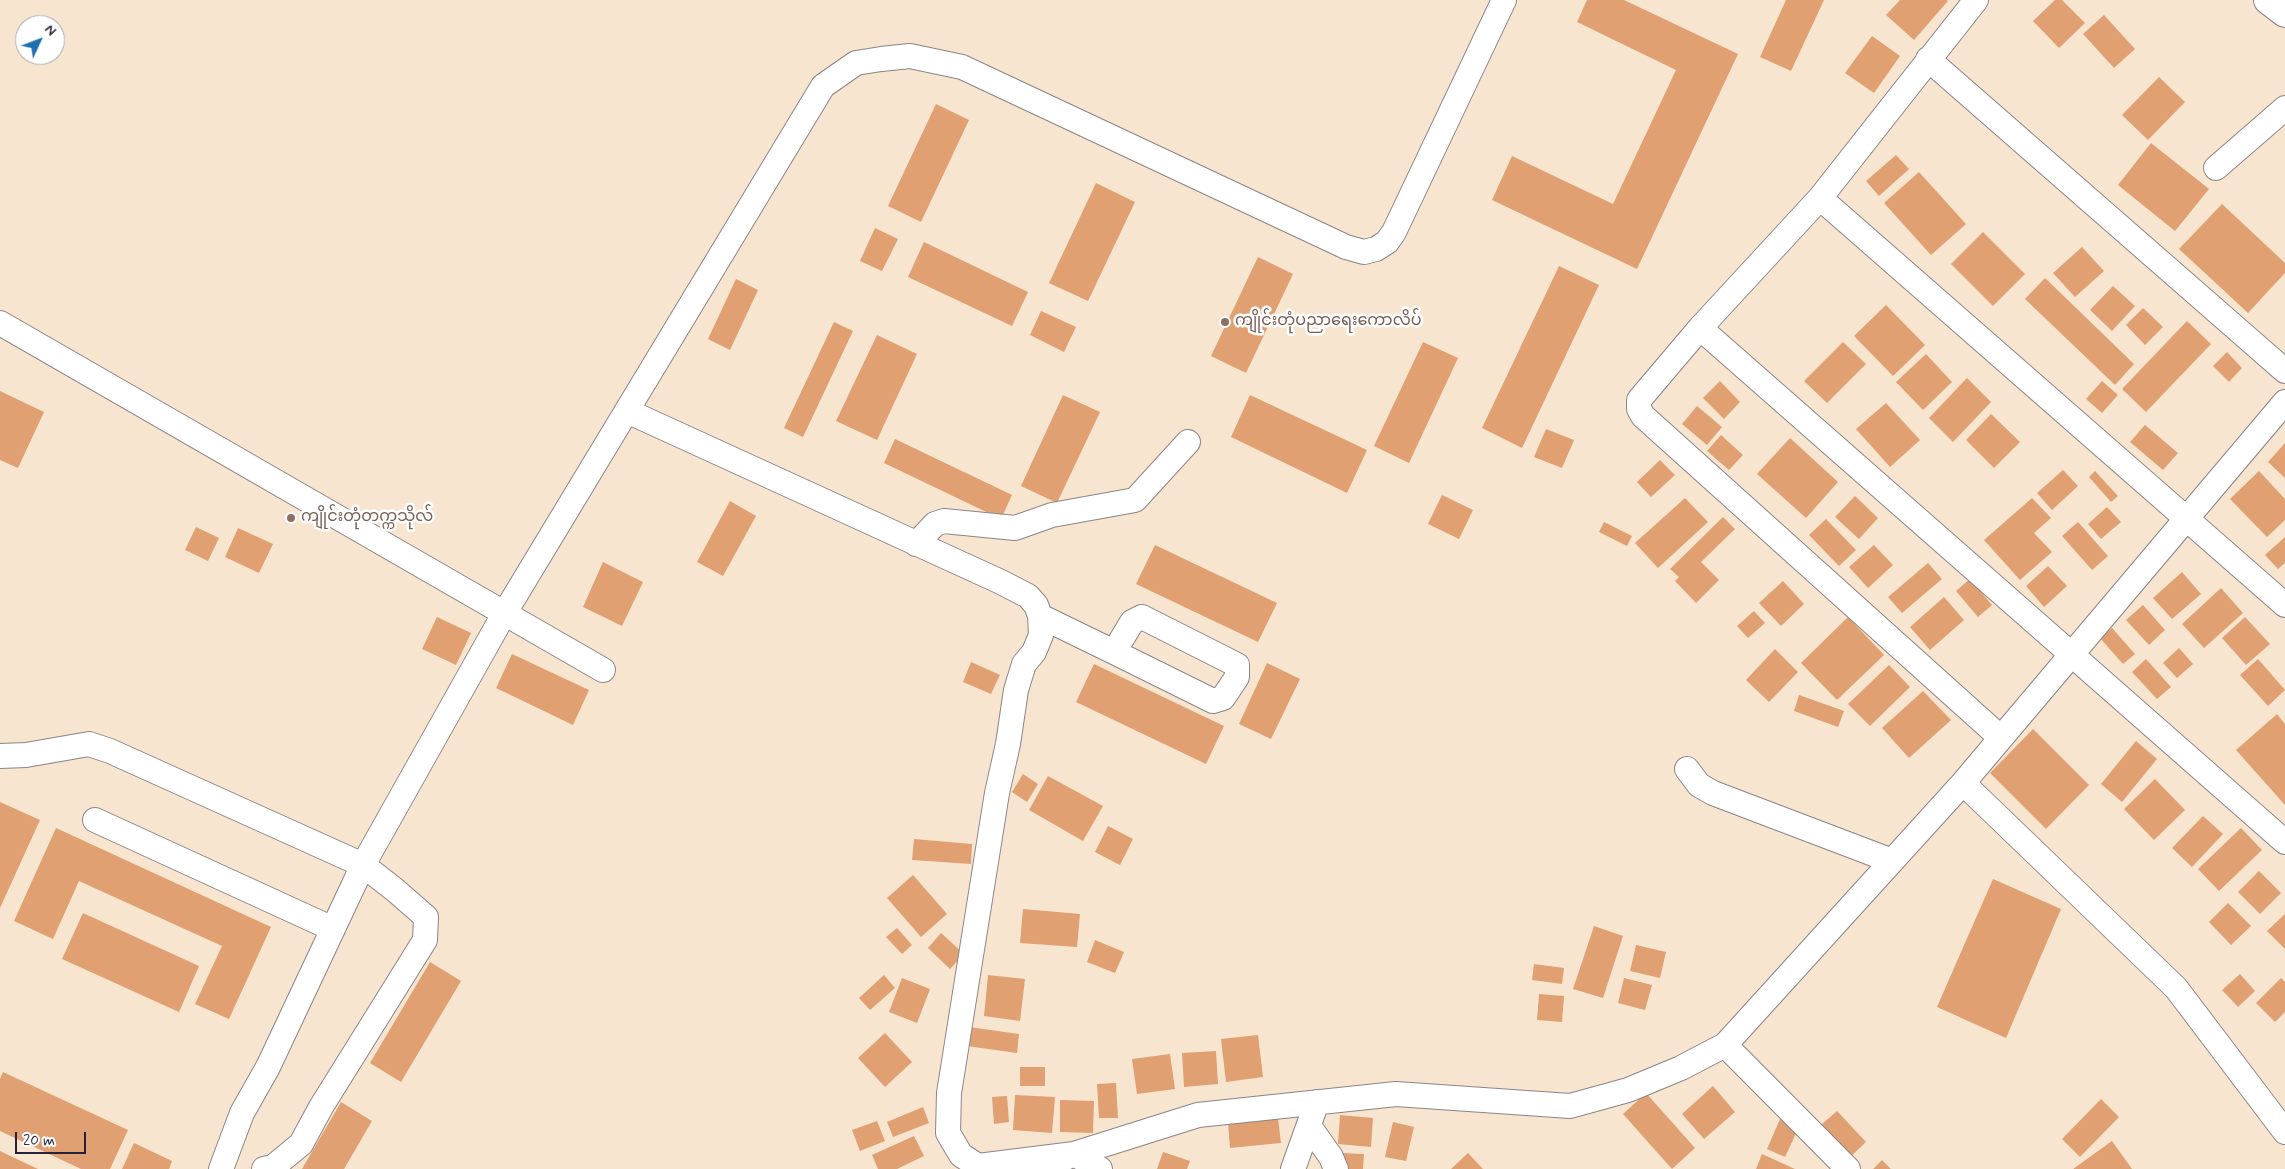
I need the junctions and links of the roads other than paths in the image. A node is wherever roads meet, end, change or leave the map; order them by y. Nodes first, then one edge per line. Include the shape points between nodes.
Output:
1 (1504, 0) edge
2 (1976, 0) edge
3 (2268, 0) edge
4 (2285, 13) edge
5 (1928, 59) junction
6 (2285, 108) edge
7 (2216, 168) dead end
8 (1820, 198) junction
9 (0, 323) edge
10 (1700, 328) junction
11 (2285, 371) edge
12 (2285, 402) edge
13 (627, 411) junction
14 (1188, 442) dead end
15 (2185, 520) junction
16 (916, 544) junction
17 (2285, 605) edge
18 (504, 614) junction
19 (1040, 616) junction
20 (1114, 652) junction
21 (2072, 654) junction
22 (603, 670) dead end
23 (2001, 738) junction
24 (0, 756) edge
25 (1687, 769) dead end
26 (1963, 783) junction
27 (95, 820) dead end
28 (2285, 842) edge
29 (1892, 861) junction
30 (363, 865) junction
31 (334, 929) junction
32 (1724, 1045) junction
33 (1317, 1102) junction
34 (1309, 1126) junction
35 (2284, 1130) edge
36 (1074, 1154) junction
37 (221, 1169) edge
38 (264, 1169) edge
39 (1042, 1169) edge
40 (1100, 1169) edge
41 (1293, 1169) edge
42 (1336, 1169) edge
43 (1848, 1169) edge

1 - 13 street via 1394,232 1387,242 1364,252 1346,247 962,67 910,56 856,63 823,86
2 - 5 street
3 - 4 highway
5 - 8 street
5 - 11 street
6 - 7 street
8 - 10 street
8 - 15 street
9 - 18 street
10 - 21 street
10 - 23 street via 1639,400 1643,416
12 - 15 street
13 - 16 street
13 - 18 street
14 - 16 street via 1135,500 1052,515 1015,528 944,521 935,524
15 - 17 street
15 - 21 street
16 - 19 street via 1028,596 1036,604
18 - 22 street
18 - 30 street
19 - 20 street
19 - 36 street via 1041,635 1034,652 1024,664 1016,690 997,793 949,1093 948,1133 961,1155 978,1166
20 - 20 street via 1213,701 1223,698 1237,677 1237,666 1142,617 1132,622
21 - 23 street
21 - 28 street
23 - 26 street
24 - 30 street via 89,744
25 - 29 street via 1698,785 1714,793
26 - 29 street
26 - 35 street via 2176,988
27 - 31 street
29 - 32 street
30 - 31 street
30 - 38 street via 426,917 425,940 301,1144 272,1167
31 - 37 street via 268,1068 242,1113
32 - 33 street via 1628,1090 1570,1106 1396,1094
32 - 43 street
33 - 34 street
33 - 36 street via 1198,1114
34 - 41 street
34 - 42 street
36 - 39 street
36 - 40 street

